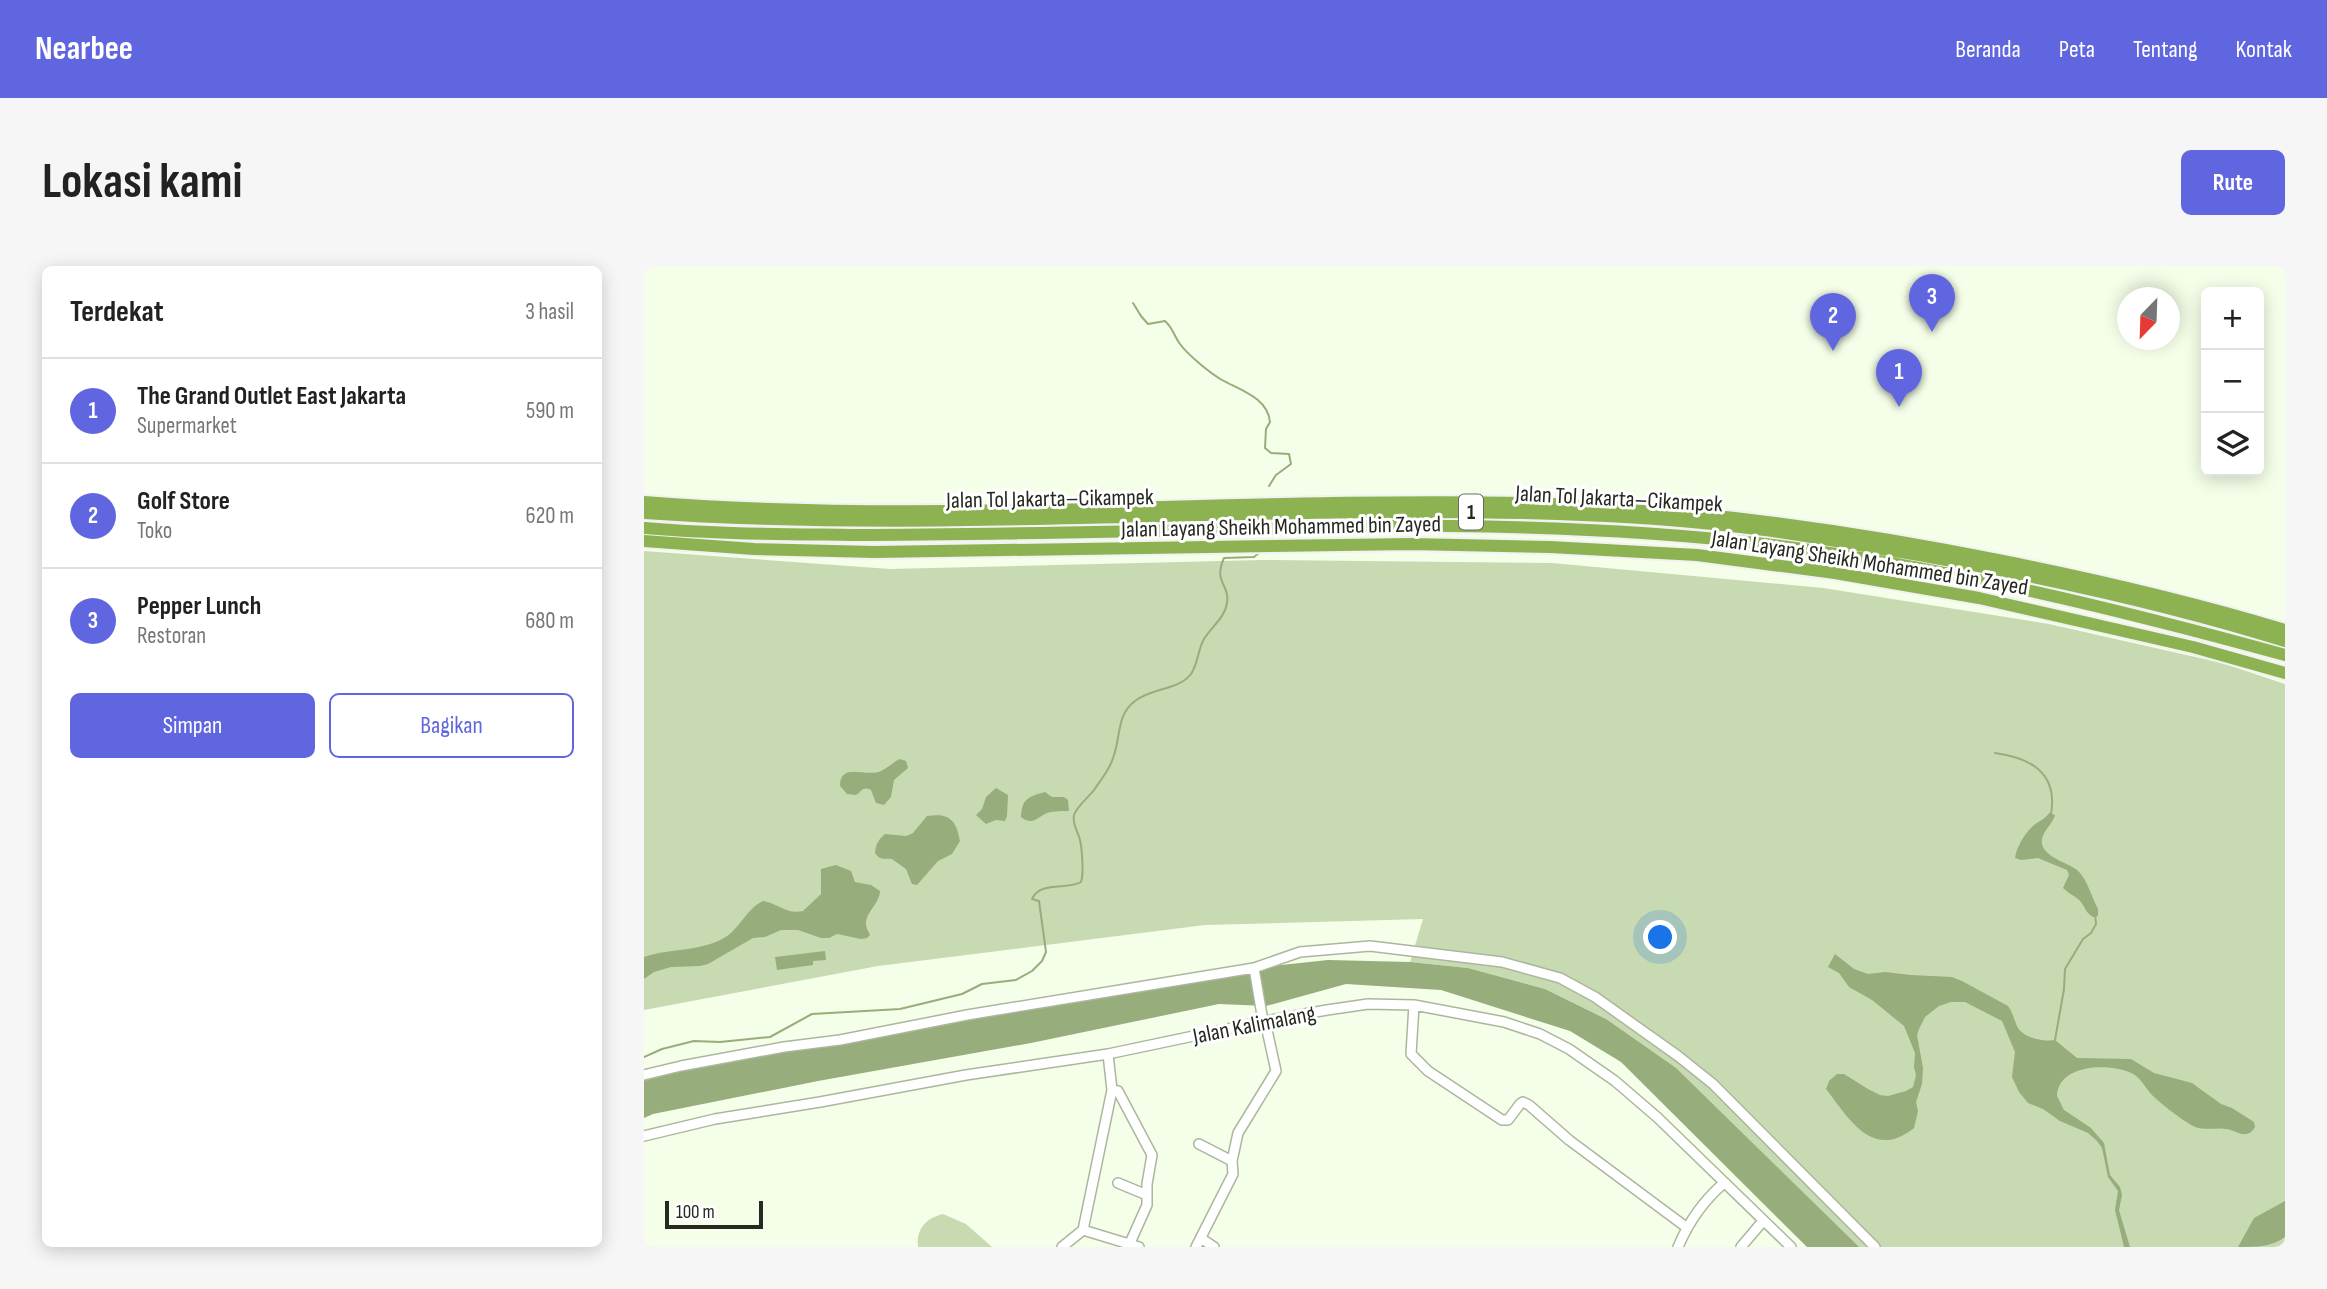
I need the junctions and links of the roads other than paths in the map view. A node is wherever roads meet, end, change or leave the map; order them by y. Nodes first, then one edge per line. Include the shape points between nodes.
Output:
1 (644, 502) edge
2 (644, 513) edge
3 (644, 528) edge
4 (644, 541) edge
5 (2285, 630) edge
6 (2285, 641) edge
7 (2285, 655) edge
8 (2285, 673) edge
9 (1255, 971) junction
10 (1414, 1005) junction
11 (1263, 1019) junction
12 (1108, 1054) junction
13 (644, 1074) edge
14 (1112, 1090) junction
15 (644, 1136) edge
16 (1199, 1144) dead end
17 (1232, 1161) junction
18 (1118, 1183) dead end
19 (1724, 1183) junction
20 (1147, 1195) junction
21 (1763, 1221) junction
22 (1686, 1227) junction
23 (1083, 1230) junction
24 (1199, 1243) edge
25 (1134, 1245) edge
26 (1066, 1246) edge
27 (1214, 1247) edge
28 (1678, 1247) edge
29 (1741, 1247) edge
30 (1789, 1247) edge
31 (1875, 1247) edge

1 - 5 highway, Jalan Layang Sheikh Mohammed bin Zayed / 1 via 856,510 1410,502 1645,509 1762,520 1966,553 2120,585
2 - 6 highway, Jalan Tol Jakarta–Cikampek / 1 via 862,522 1459,512 1687,521 2024,575
3 - 7 highway, Jalan Tol Jakarta–Cikampek / 1 via 736,534 941,535 1427,526 1689,536 1996,583
4 - 8 highway, Jalan Layang Sheikh Mohammed bin Zayed / 1 via 754,550 874,552 1411,544 1697,555 1979,598
9 - 11 street
9 - 13 street via 967,1015
9 - 31 street via 1300,952 1370,946 1502,962 1560,978 1595,997 1713,1084
10 - 11 street, Jalan Kalimalang via 1368,1004
10 - 19 street, Jalan Kalimalang via 1504,1022 1569,1049 1658,1118
10 - 22 street via 1412,1054 1428,1071 1502,1120 1508,1120 1523,1102 1529,1105
11 - 12 street, Jalan Kalimalang
11 - 17 street via 1275,1074 1237,1133
12 - 14 street
12 - 15 street, Jalan Kalimalang via 966,1074
14 - 20 street via 1118,1091 1152,1155
14 - 23 street
16 - 17 street
17 - 24 street via 1233,1174
18 - 20 street
19 - 21 street, Jalan Kalimalang
19 - 22 street
20 - 25 street
21 - 29 street
21 - 30 street, Jalan Kalimalang
22 - 28 street
23 - 25 street
23 - 26 street
24 - 27 street

